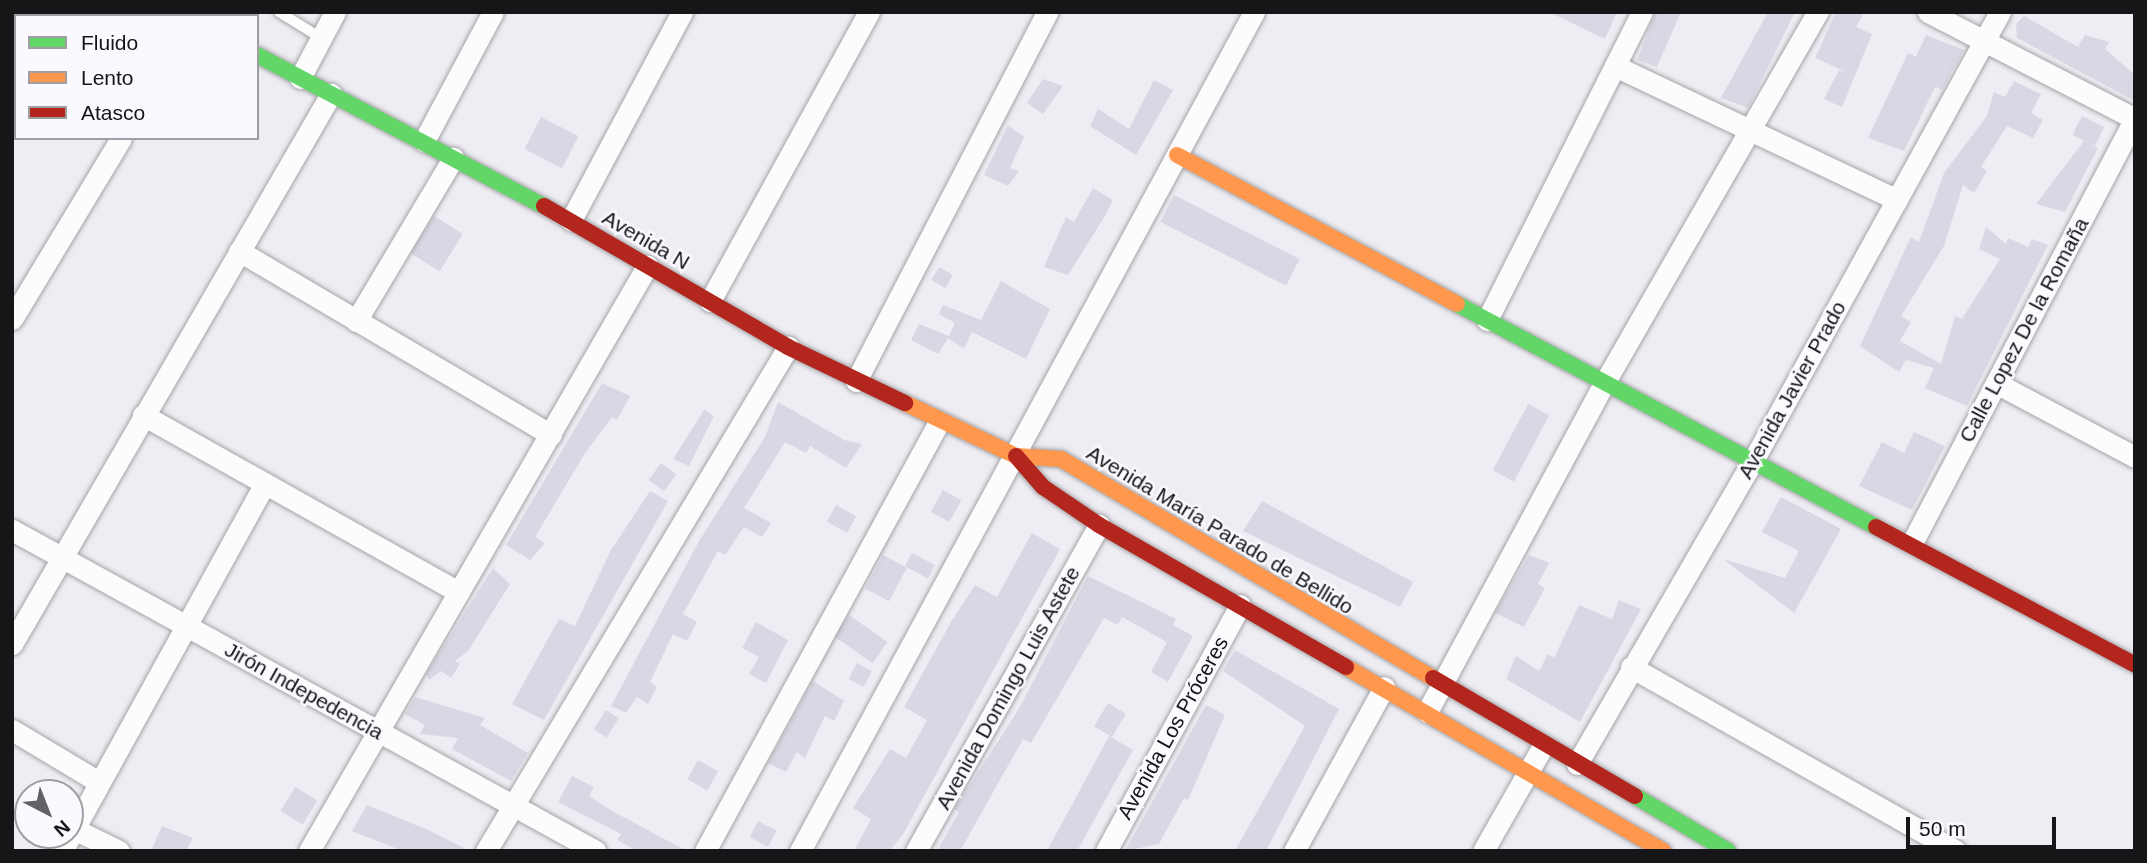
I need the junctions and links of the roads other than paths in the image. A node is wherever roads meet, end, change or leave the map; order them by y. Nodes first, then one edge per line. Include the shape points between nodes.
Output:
1 (279, 12) edge
2 (335, 12) edge
3 (493, 12) edge
4 (682, 12) edge
5 (869, 12) edge
6 (1047, 12) edge
7 (1254, 12) edge
8 (1642, 12) edge
9 (1818, 12) edge
10 (1928, 12) edge
11 (2000, 12) edge
12 (321, 38) junction
13 (1985, 43) junction
14 (259, 56) edge
15 (1615, 66) junction
16 (300, 78) junction
17 (331, 94) junction
18 (2135, 119) edge
19 (1752, 135) junction
20 (120, 140) edge
21 (424, 141) junction
22 (1177, 155) junction
23 (453, 158) junction
24 (1897, 200) junction
25 (571, 220) junction
26 (239, 251) junction
27 (647, 265) junction
28 (710, 301) junction
29 (12, 319) edge
30 (1487, 320) junction
31 (356, 321) junction
32 (788, 347) junction
33 (1606, 380) junction
34 (856, 381) junction
35 (1996, 383) junction
36 (143, 415) junction
37 (939, 422) junction
38 (551, 435) junction
39 (1016, 456) junction
40 (1755, 457) junction
41 (2135, 457) edge
42 (265, 483) junction
43 (1099, 525) junction
44 (12, 530) edge
45 (1913, 541) junction
46 (59, 556) junction
47 (459, 592) junction
48 (1240, 605) junction
49 (185, 625) junction
50 (12, 644) edge
51 (2135, 664) edge
52 (1631, 667) junction
53 (1384, 687) junction
54 (1441, 687) junction
55 (1427, 712) junction
56 (12, 730) edge
57 (377, 731) junction
58 (1543, 746) junction
59 (1577, 764) junction
60 (1528, 771) junction
61 (99, 782) junction
62 (512, 805) junction
63 (84, 810) edge
64 (84, 834) edge
65 (1654, 848) edge
66 (120, 851) edge
67 (309, 851) edge
68 (486, 851) edge
69 (596, 851) edge
70 (705, 851) edge
71 (800, 851) edge
72 (916, 851) edge
73 (1106, 851) edge
74 (1294, 851) edge
75 (1483, 851) edge
76 (1728, 851) edge
77 (1956, 851) edge

1 - 12 lane
2 - 12 street
3 - 21 street
4 - 25 street
5 - 28 street
6 - 34 street
7 - 22 street
8 - 15 street
9 - 19 street
10 - 13 street
11 - 13 street, Avenida Javier Prado
12 - 16 street
13 - 18 street
13 - 24 street, Avenida Javier Prado
14 - 16 street, Avenida N
15 - 19 street
15 - 30 street
16 - 17 street, Avenida N
17 - 21 street, Avenida N
17 - 26 street
18 - 35 street, Calle Lopez De la Romaña
19 - 24 street
19 - 33 street
20 - 29 street
21 - 23 street, Avenida N
22 - 30 street
22 - 39 street
23 - 25 street, Avenida N
23 - 31 street
24 - 40 street, Avenida Javier Prado
25 - 27 street, Avenida N
26 - 31 street
26 - 36 street
27 - 28 street, Avenida N
27 - 38 street
28 - 32 street, Avenida N
30 - 33 street
31 - 38 street
32 - 34 street, Avenida N
32 - 62 street
33 - 40 street
33 - 54 street
34 - 37 street, Avenida N
35 - 41 street
35 - 45 street, Calle Lopez De la Romaña
36 - 42 street
36 - 46 street
37 - 39 street, Avenida N
37 - 70 street
38 - 47 street
39 - 43 street via 1042,487
39 - 54 street, Avenida María Parado de Bellido via 1061,459
39 - 71 street
40 - 45 street
40 - 52 street, Avenida Javier Prado
42 - 47 street
42 - 49 street
43 - 48 street
43 - 72 street, Avenida Domingo Luis Astete
44 - 46 street, Jirón Indepedencia
45 - 51 street
46 - 49 street, Jirón Indepedencia
46 - 50 street
47 - 57 street
48 - 53 street
48 - 73 street, Avenida Los Próceres
49 - 57 street, Jirón Indepedencia
49 - 61 street
52 - 59 street, Avenida Javier Prado
52 - 77 street
53 - 55 street
53 - 74 street
54 - 55 street
54 - 58 street, Avenida María Parado de Bellido
55 - 60 street
56 - 61 street
57 - 62 street, Jirón Indepedencia
57 - 67 street
58 - 59 street, Avenida María Parado de Bellido
58 - 60 street
59 - 76 street, Avenida María Parado de Bellido
60 - 65 street
60 - 75 street
61 - 63 street
62 - 68 street
62 - 69 street, Jirón Indepedencia
64 - 66 street

